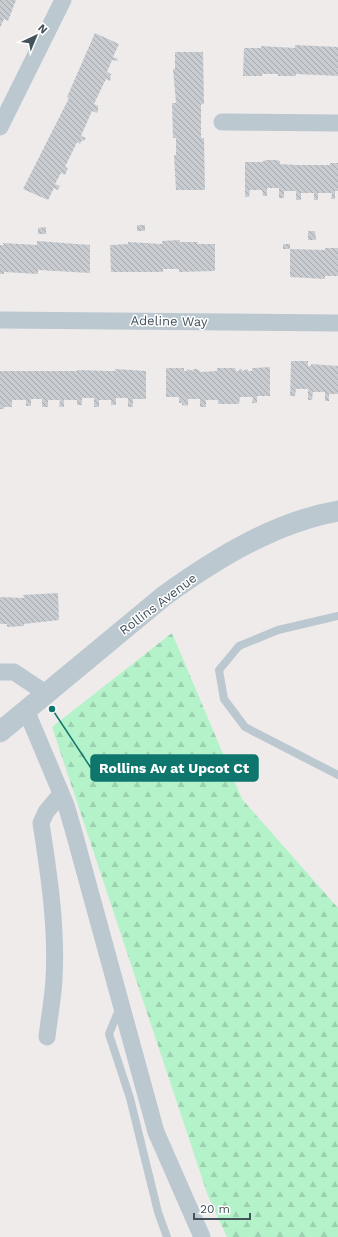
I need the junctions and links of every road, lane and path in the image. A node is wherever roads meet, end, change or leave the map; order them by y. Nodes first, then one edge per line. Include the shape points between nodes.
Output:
1 (63, 0) edge
2 (222, 122) dead end
3 (338, 123) edge
4 (0, 127) edge
5 (0, 320) edge
6 (338, 323) edge
7 (338, 511) edge
8 (338, 616) edge
9 (0, 672) edge
10 (47, 694) junction
11 (26, 710) junction
12 (0, 732) edge
13 (336, 772) edge
14 (61, 794) junction
15 (120, 1006) junction
16 (47, 1038) dead end
17 (167, 1237) edge
18 (202, 1237) edge

1 - 4 street
2 - 3 street
5 - 6 street, Adeline Way
7 - 10 street, Rollins Avenue via 272,532 187,580
8 - 13 lane via 278,630 239,646 219,670 224,699 245,727
9 - 10 street via 14,672
10 - 11 street, Rollins Avenue
11 - 12 street, Rollins Avenue
11 - 14 street
14 - 15 street via 73,829
14 - 16 street via 46,812 41,823 52,902 54,944 54,980
15 - 17 lane via 109,1034 130,1098 158,1212
15 - 18 street via 156,1132

